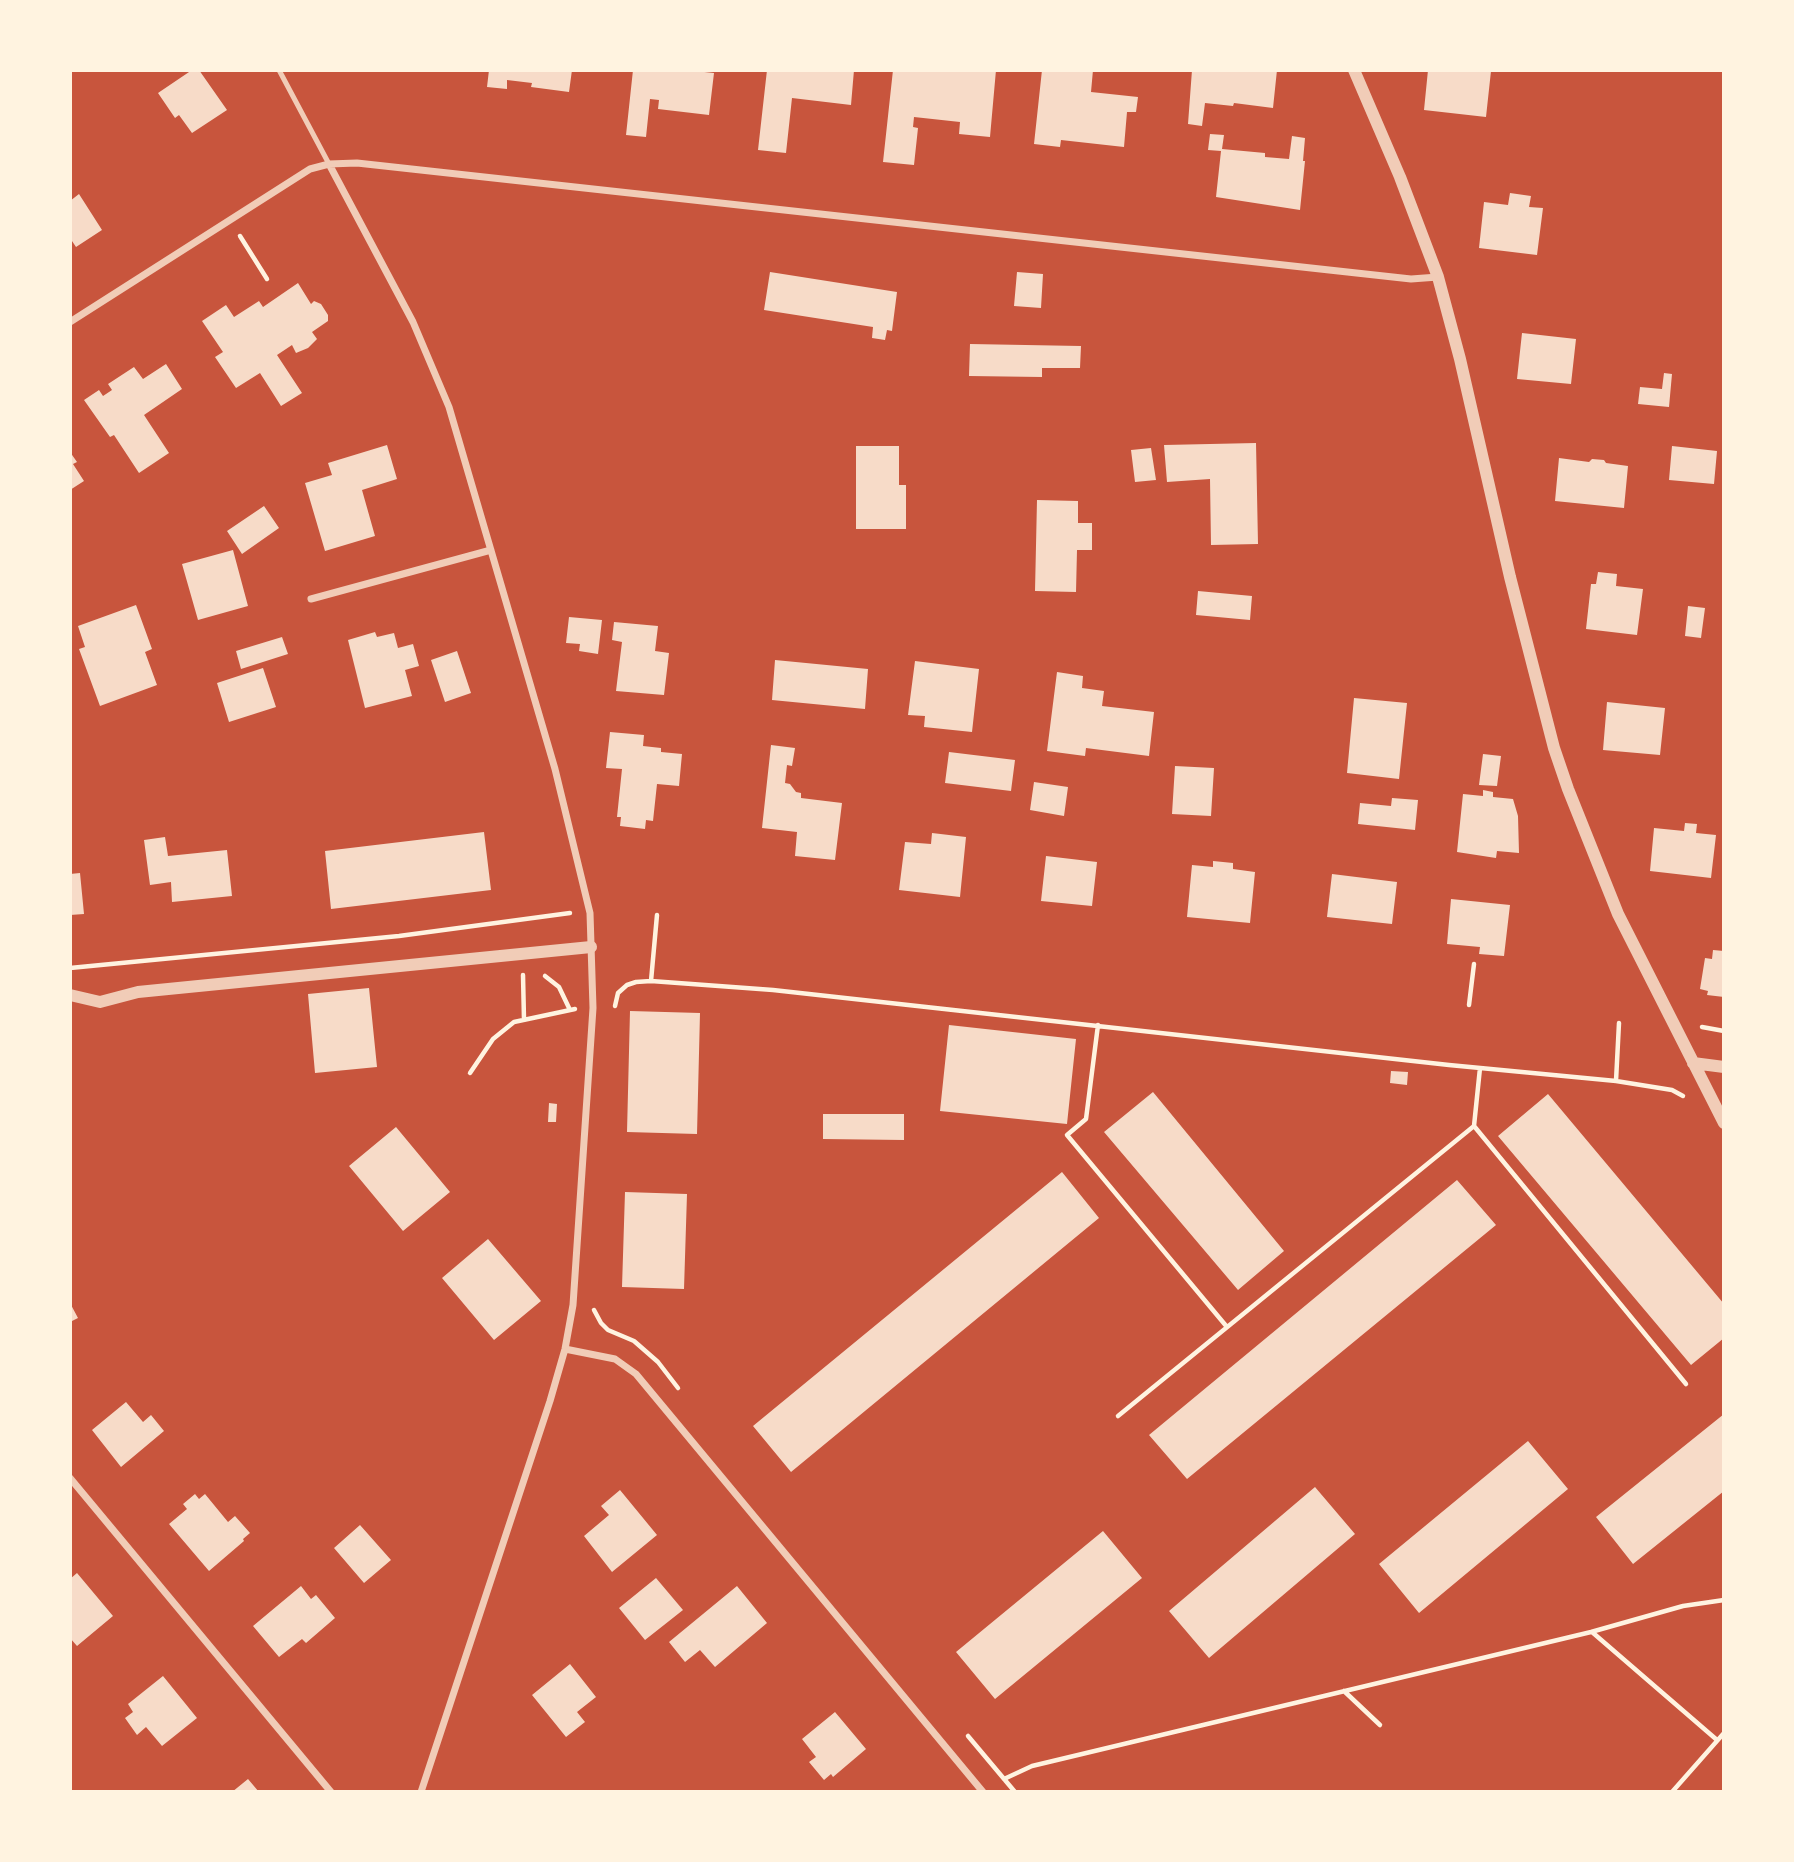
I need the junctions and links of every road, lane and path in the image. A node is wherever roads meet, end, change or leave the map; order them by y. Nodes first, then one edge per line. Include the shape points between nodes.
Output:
1 (279, 70) edge
2 (1354, 70) edge
3 (329, 164) junction
4 (230, 220) junction
5 (1438, 277) junction
6 (267, 279) dead end
7 (70, 322) edge
8 (491, 550) junction
9 (311, 599) dead end
10 (565, 905) dead end
11 (565, 913) junction
12 (590, 913) junction
13 (657, 915) dead end
14 (515, 922) junction
15 (591, 947) junction
16 (520, 952) junction
17 (1474, 964) dead end
18 (70, 968) edge
19 (530, 972) dead end
20 (537, 972) dead end
21 (652, 981) junction
22 (70, 995) edge
23 (1469, 1005) dead end
24 (593, 1009) junction
25 (571, 1012) junction
26 (524, 1020) junction
27 (1619, 1023) dead end
28 (1098, 1025) junction
29 (1693, 1063) junction
30 (1724, 1067) edge
31 (1480, 1068) junction
32 (470, 1073) dead end
33 (1616, 1081) junction
34 (1686, 1097) dead end
35 (1724, 1123) edge
36 (1474, 1126) junction
37 (1227, 1327) junction
38 (565, 1349) junction
39 (1686, 1384) dead end
40 (1118, 1416) dead end
41 (70, 1478) edge
42 (1724, 1600) edge
43 (1591, 1632) junction
44 (1343, 1691) junction
45 (1380, 1725) dead end
46 (1724, 1734) edge
47 (1717, 1741) junction
48 (1004, 1779) dead end
49 (331, 1792) edge
50 (421, 1792) edge
51 (983, 1792) edge
52 (1672, 1792) edge

1 - 3 lane
2 - 5 street
3 - 4 street via 310,169
3 - 5 street via 381,165 1411,279
3 - 8 street via 413,322 449,407
4 - 6 path
4 - 7 street
5 - 29 street via 1564,779 1618,914
8 - 9 street
8 - 12 street via 555,769
10 - 11 path
11 - 12 path
11 - 14 path
12 - 15 street
13 - 21 path
14 - 16 path
14 - 18 path
15 - 16 street
15 - 24 street
16 - 22 street via 138,992 100,1002
17 - 23 path
19 - 26 path via 523,972
20 - 25 path via 559,987
21 - 24 path via 627,985 618,993 616,1006
21 - 28 path
24 - 25 path
24 - 38 street via 573,1305
25 - 26 path
26 - 32 path via 514,1022 493,1039
27 - 33 path
28 - 31 path
28 - 37 path via 1086,1119 1067,1135
29 - 30 street
29 - 35 street
31 - 33 path
31 - 36 path
33 - 34 path via 1672,1090
36 - 37 path
36 - 39 path
37 - 40 path
38 - 50 street
38 - 51 street via 615,1359 636,1374
41 - 49 street
42 - 43 path via 1684,1606
43 - 44 path
43 - 47 path
44 - 45 path
44 - 48 path via 1032,1766
46 - 47 path
47 - 52 path

